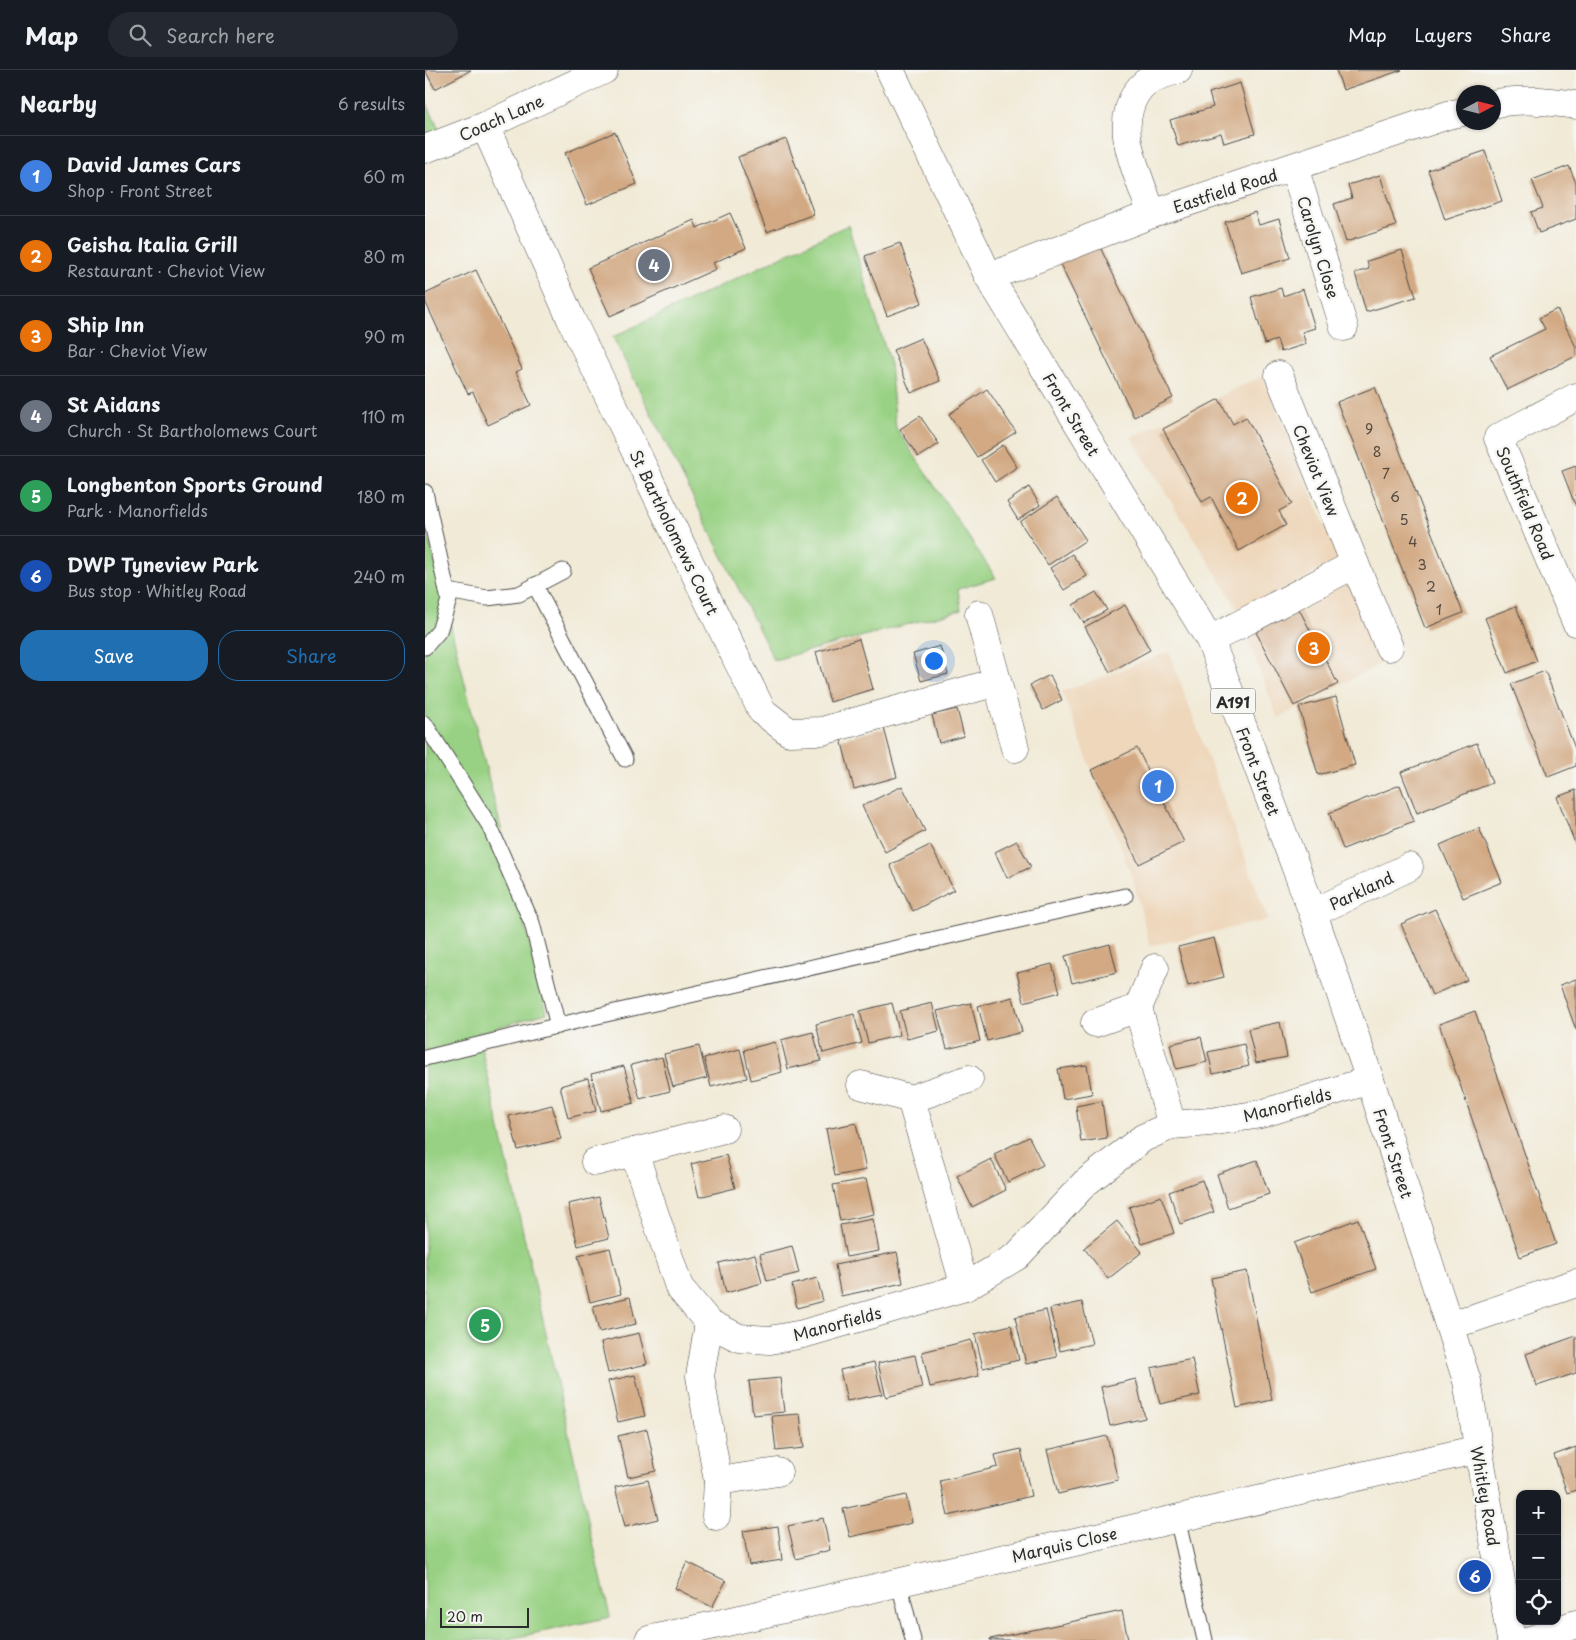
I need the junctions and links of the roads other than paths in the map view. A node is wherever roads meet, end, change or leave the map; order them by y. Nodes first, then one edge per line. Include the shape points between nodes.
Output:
1 (603, 70) edge
2 (890, 70) edge
3 (1177, 70) edge
4 (1142, 76) edge
5 (1501, 103) edge
6 (1576, 104) edge
7 (1456, 114) edge
8 (485, 126) junction
9 (425, 149) edge
10 (1294, 167) junction
11 (1152, 214) junction
12 (989, 277) junction
13 (1344, 327) dead end
14 (1279, 376) dead end
15 (1576, 397) edge
16 (425, 492) edge
17 (1355, 564) junction
18 (563, 571) dead end
19 (535, 585) junction
20 (447, 591) junction
21 (979, 614) dead end
22 (1576, 622) edge
23 (1210, 640) junction
24 (425, 647) edge
25 (1389, 647) dead end
26 (997, 682) junction
27 (425, 724) edge
28 (1015, 748) dead end
29 (625, 759) dead end
30 (1409, 868) dead end
31 (1125, 896) dead end
32 (1313, 913) junction
33 (1155, 968) dead end
34 (1138, 1008) junction
35 (1095, 1023) dead end
36 (558, 1026) junction
37 (425, 1058) edge
38 (969, 1080) dead end
39 (1370, 1080) junction
40 (861, 1085) dead end
41 (911, 1099) junction
42 (1172, 1125) junction
43 (724, 1129) dead end
44 (634, 1152) junction
45 (595, 1162) dead end
46 (1576, 1283) edge
47 (965, 1287) junction
48 (709, 1323) junction
49 (1449, 1324) junction
50 (1467, 1381) joint
51 (1479, 1449) junction
52 (778, 1472) dead end
53 (718, 1481) junction
54 (716, 1516) dead end
55 (1177, 1518) junction
56 (899, 1583) junction
57 (1576, 1624) edge
58 (649, 1640) edge
59 (913, 1640) edge
60 (1205, 1640) edge
61 (1511, 1640) edge
62 (1531, 1640) edge

1 - 8 street, Coach Lane
2 - 12 street, Front Street / A191
3 - 4 street
4 - 11 street via 1129,108 1127,136
5 - 6 street via 1534,100
7 - 10 street, Eastfield Road
8 - 9 street, Coach Lane
8 - 26 street, St Bartholomews Court via 571,319 763,711 789,732 822,731
10 - 11 street, Eastfield Road
10 - 13 street, Carolyn Close
11 - 12 street, Eastfield Road
12 - 23 street, Front Street / A191
14 - 17 street, Cheviot View
15 - 22 street, Southfield Road via 1498,438
16 - 20 lane
17 - 23 street
17 - 25 street, Cheviot View
18 - 19 lane
19 - 20 lane via 519,594 487,598
19 - 29 lane
20 - 24 lane via 449,600 439,631
21 - 26 street
23 - 32 street, Front Street / A191
26 - 28 street
27 - 36 lane via 489,825 531,923
30 - 32 street, Parkland
31 - 36 lane
32 - 39 street, Front Street / A191
33 - 34 street
34 - 35 street
34 - 42 street
36 - 37 lane
38 - 41 street
39 - 42 street, Manorfields via 1261,1114
39 - 49 street, Front Street / A191
40 - 41 street
41 - 47 street
42 - 47 street, Manorfields via 1143,1138 1085,1183 1017,1256
43 - 44 street
44 - 45 street
44 - 48 street, Manorfields via 679,1287
46 - 49 street
47 - 48 street, Manorfields via 803,1334 770,1340 739,1338
48 - 53 street via 700,1376
49 - 50 street, Front Street / A191
50 - 51 street, Whitley Road / A191
51 - 55 street, Marquis Close
51 - 61 street, Whitley Road / A191
52 - 53 street
53 - 54 street
55 - 56 street, Marquis Close
55 - 60 lane
56 - 58 street, Marquis Close
56 - 59 lane
57 - 62 street

